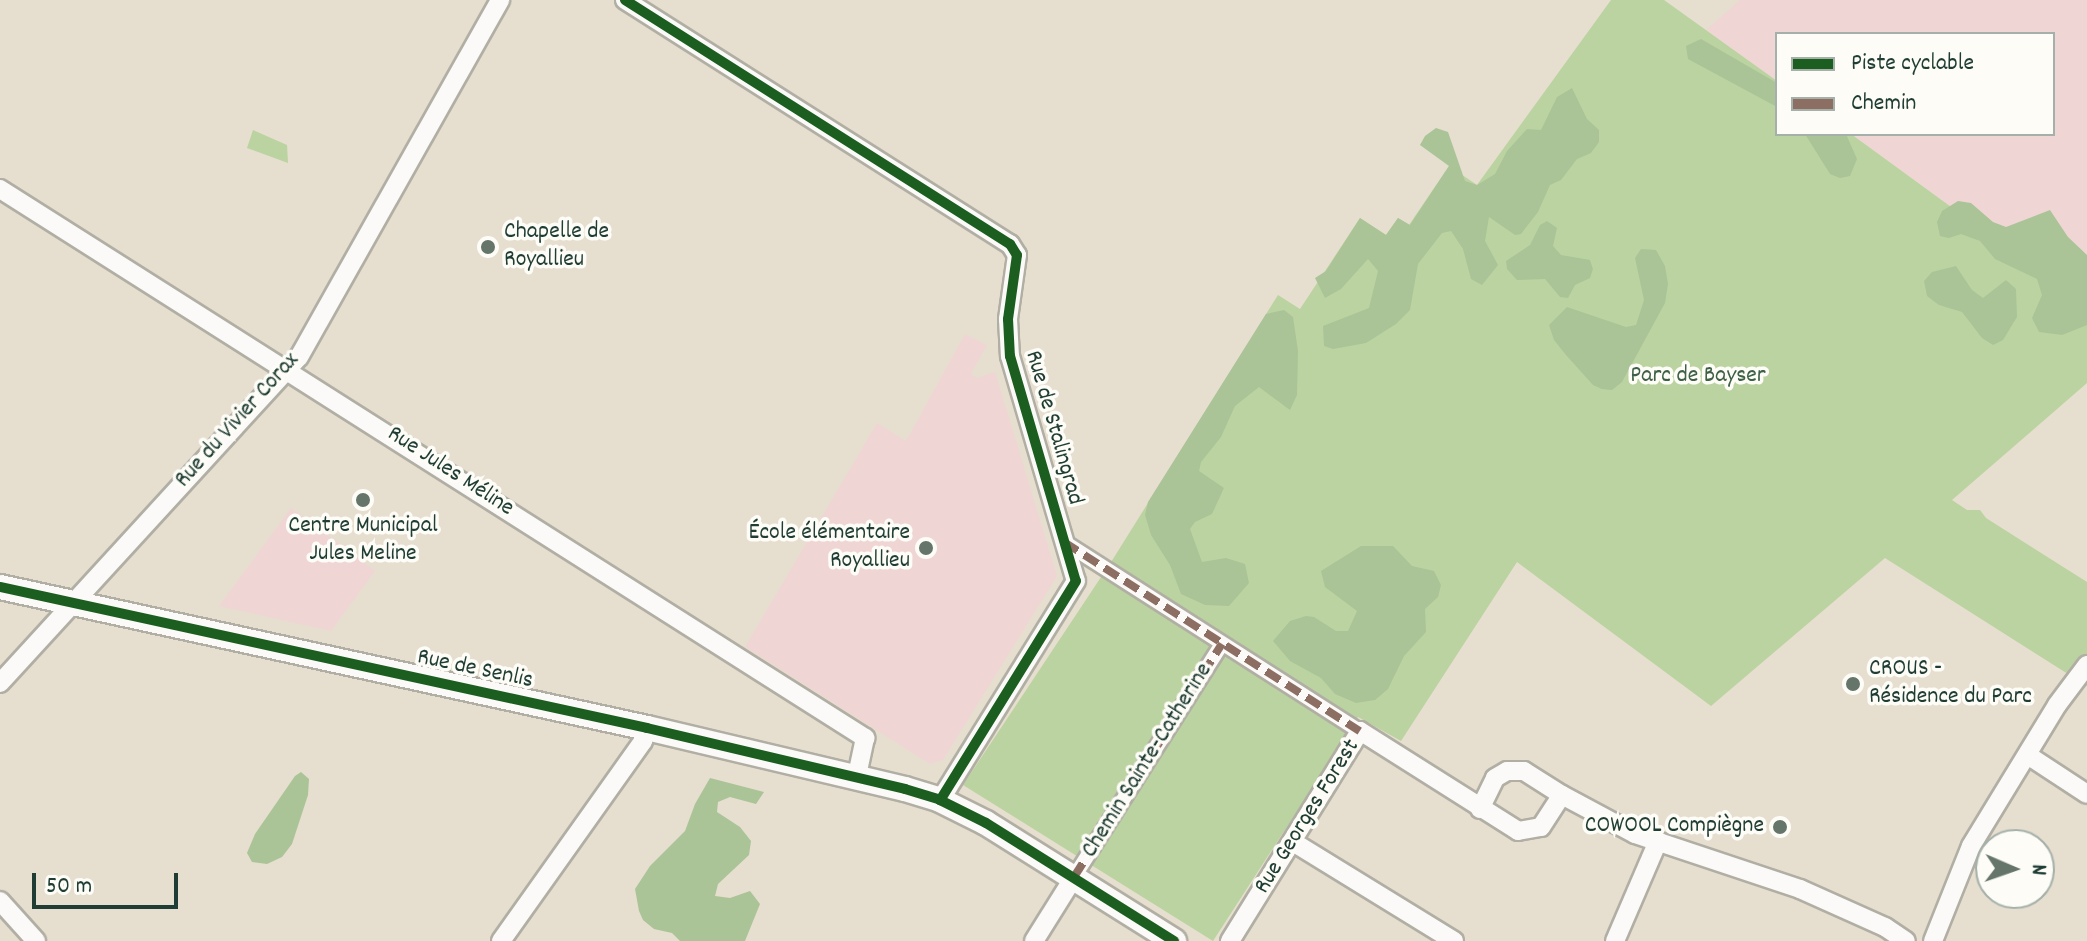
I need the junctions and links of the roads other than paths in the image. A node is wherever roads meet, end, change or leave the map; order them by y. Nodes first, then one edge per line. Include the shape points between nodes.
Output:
1 (500, 0) edge
2 (625, 0) edge
3 (0, 189) edge
4 (288, 369) junction
5 (1064, 542) junction
6 (0, 587) edge
7 (74, 603) junction
8 (1222, 644) junction
9 (2087, 665) edge
10 (0, 683) edge
11 (647, 728) junction
12 (1360, 731) junction
13 (2029, 756) junction
14 (857, 776) junction
15 (2087, 794) edge
16 (1562, 795) junction
17 (940, 800) junction
18 (1480, 809) junction
19 (1658, 841) junction
20 (1293, 842) junction
21 (1074, 877) junction
22 (0, 901) edge
23 (36, 941) edge
24 (501, 941) edge
25 (1034, 941) edge
26 (1174, 941) edge
27 (1230, 941) edge
28 (1454, 941) edge
29 (1615, 941) edge
30 (1906, 941) edge
31 (1933, 941) edge

1 - 4 street, Rue du Vivier Corax
2 - 5 street, Rue de Stalingrad via 1010,244 1018,263 1008,319 1010,356
3 - 4 street, Rue Jules Méline
4 - 7 street, Rue du Vivier Corax
4 - 14 street, Rue Jules Méline via 865,738
5 - 8 street, Chemin Sainte-Catherine
5 - 17 street, Rue de Stalingrad via 1076,581
6 - 7 street, Rue de Senlis
7 - 10 street, Rue du Vivier Corax
7 - 11 street, Rue de Senlis
8 - 12 street, Chemin Sainte-Catherine
8 - 21 street, Chemin Sainte-Catherine
9 - 13 street
11 - 14 street, Rue de Senlis
11 - 24 street via 643,741
12 - 18 street, Rue Georges Forest
12 - 20 street, Rue Georges Forest
13 - 15 street
13 - 31 street via 1971,846
14 - 17 street, Rue de Senlis
16 - 18 street, Rue Georges Forest via 1541,827 1531,831 1518,831
16 - 18 street via 1524,771 1507,771 1495,778
16 - 19 street
17 - 21 street, Rue de Senlis
19 - 29 street
19 - 30 street via 1800,889
20 - 27 street, Rue Georges Forest
20 - 28 street
21 - 25 street
21 - 26 street, Rue de Senlis
22 - 23 street

